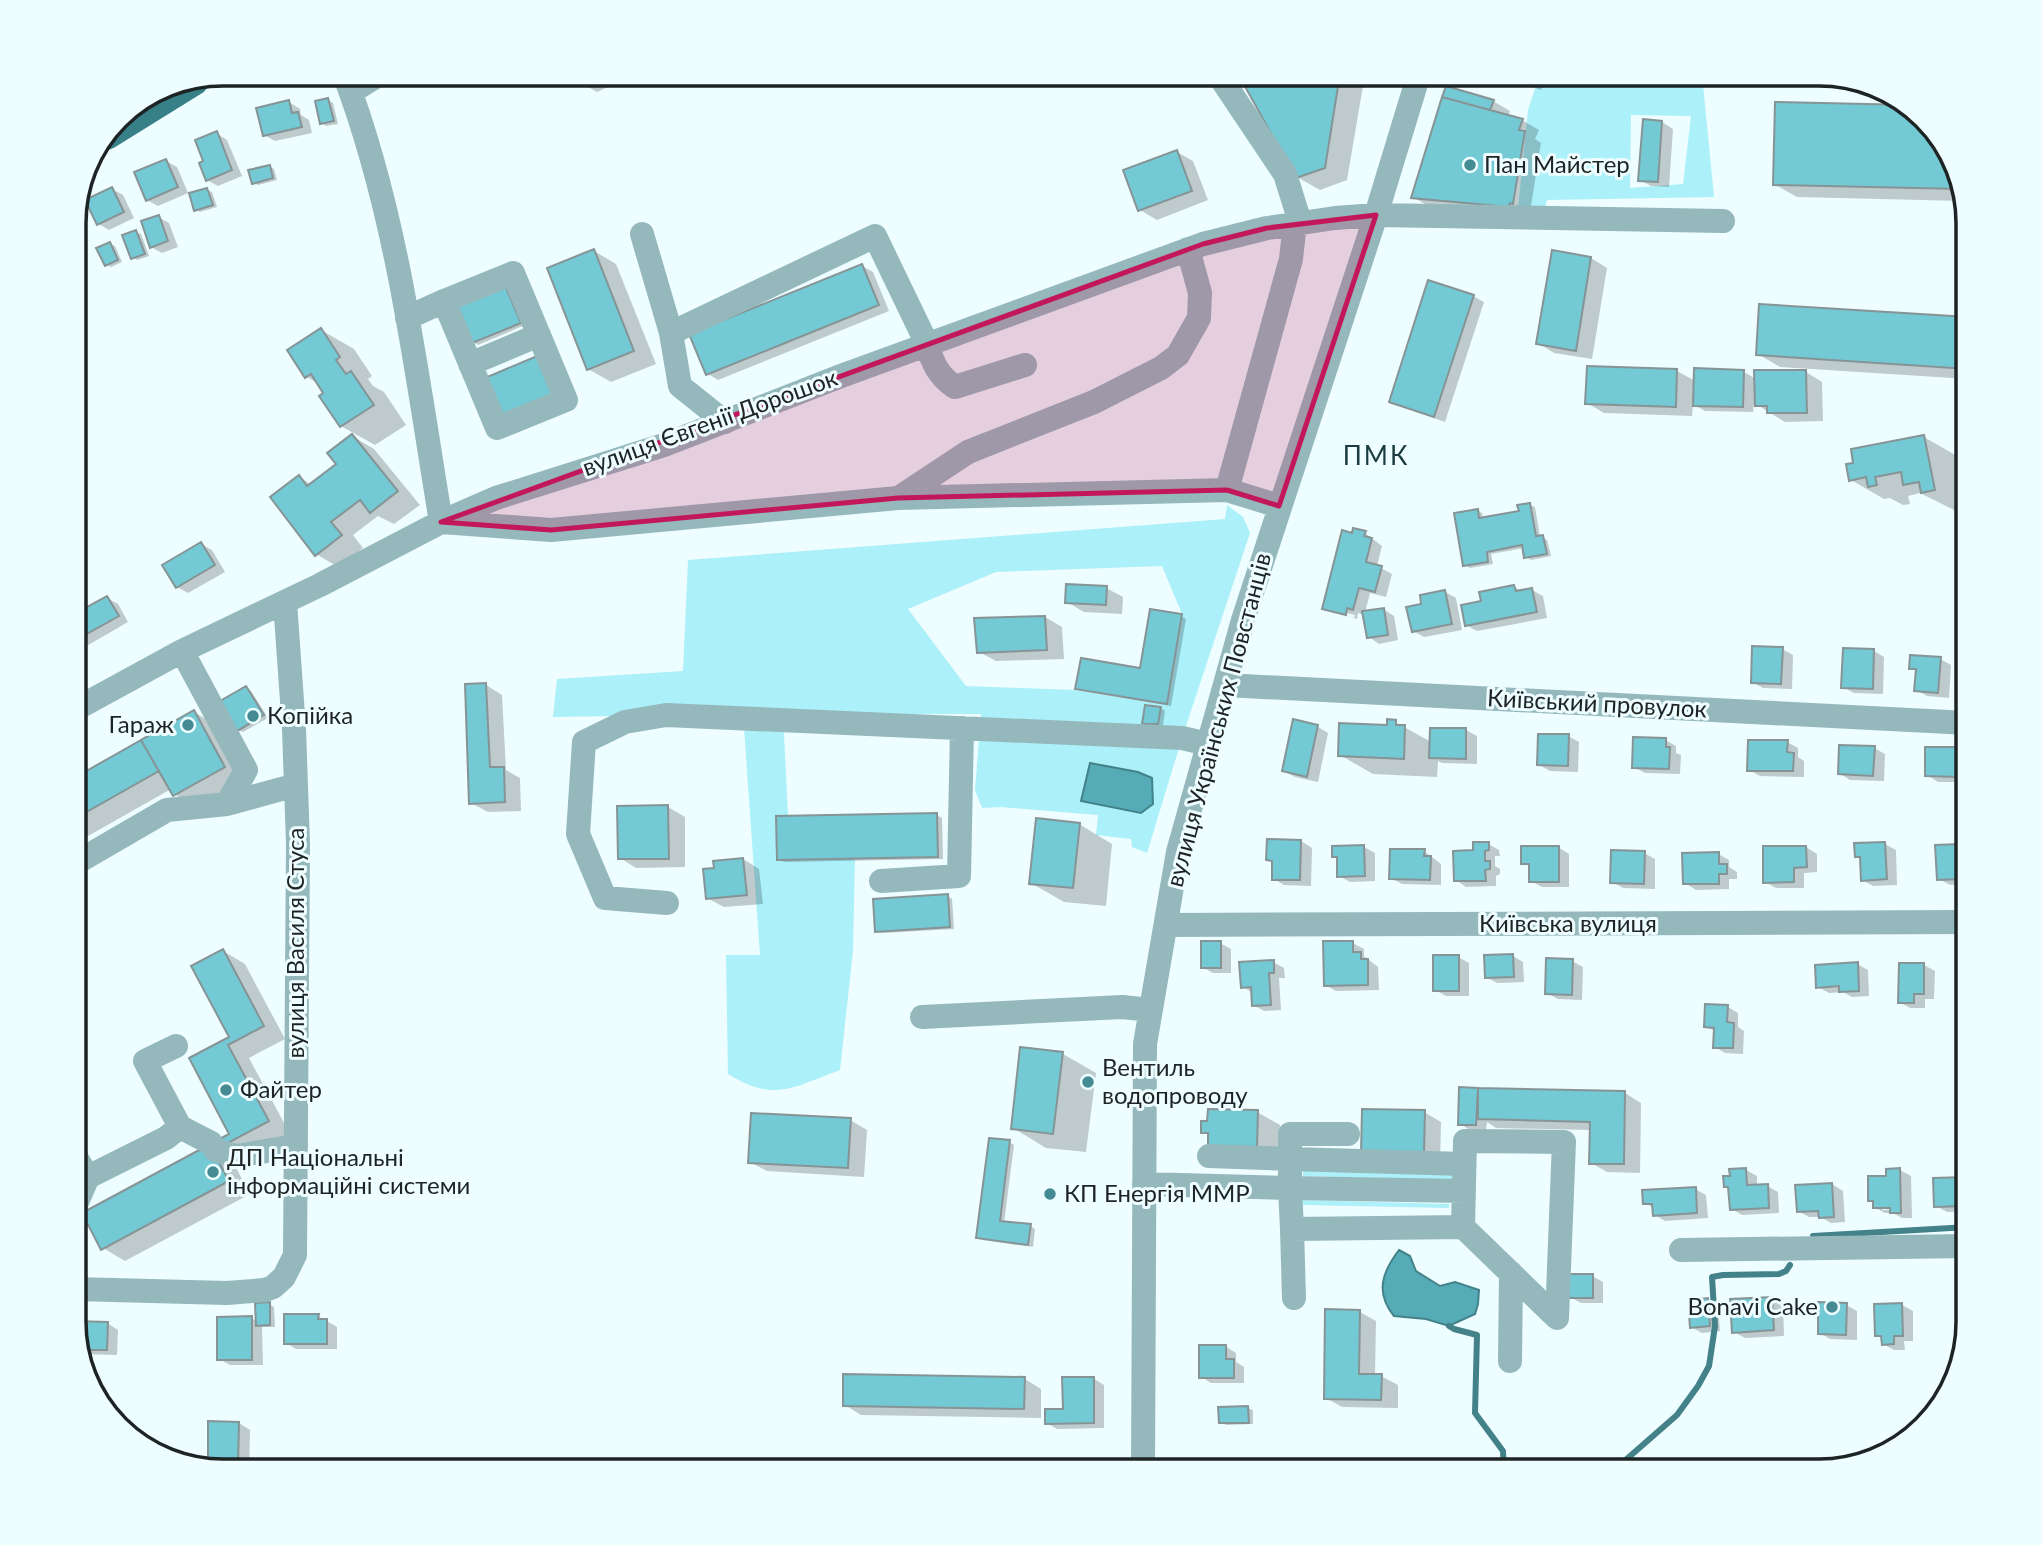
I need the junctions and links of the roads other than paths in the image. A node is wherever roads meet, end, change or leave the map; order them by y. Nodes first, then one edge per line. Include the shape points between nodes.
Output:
1 (348, 86) edge
2 (1226, 86) edge
3 (1415, 86) edge
4 (1376, 215) junction
5 (1723, 221) dead end
6 (1298, 223) junction
7 (642, 234) dead end
8 (1188, 249) junction
9 (444, 301) junction
10 (407, 318) junction
11 (671, 333) junction
12 (539, 335) junction
13 (927, 344) junction
14 (470, 364) junction
15 (1025, 365) dead end
16 (725, 422) junction
17 (1227, 490) junction
18 (898, 498) junction
19 (1279, 506) junction
20 (441, 522) junction
21 (285, 602) junction
22 (182, 650) junction
23 (1225, 685) junction
24 (86, 703) edge
25 (1956, 722) edge
26 (962, 728) junction
27 (1208, 744) junction
28 (296, 785) junction
29 (227, 804) junction
30 (86, 857) edge
31 (881, 881) dead end
32 (667, 903) dead end
33 (1956, 922) edge
34 (1167, 925) junction
35 (1151, 1010) junction
36 (922, 1017) dead end
37 (176, 1046) dead end
38 (180, 1127) junction
39 (1349, 1133) dead end
40 (296, 1146) junction
41 (1209, 1156) dead end
42 (1290, 1159) junction
43 (1464, 1164) junction
44 (86, 1174) edge
45 (88, 1177) junction
46 (86, 1182) edge
47 (1144, 1184) junction
48 (1290, 1188) junction
49 (1464, 1191) junction
50 (1463, 1227) junction
51 (1292, 1228) junction
52 (1956, 1246) edge
53 (1681, 1250) dead end
54 (1511, 1273) junction
55 (86, 1287) edge
56 (1294, 1298) dead end
57 (1510, 1361) dead end
58 (1143, 1459) edge

1 - 10 street via 374,164
2 - 6 street via 1285,174
3 - 4 street, вулиця Українських Повстанців
4 - 5 street, вулиця Євгенії Дорошок
4 - 6 street, вулиця Євгенії Дорошок
4 - 19 street, вулиця Українських Повстанців
6 - 8 street, вулиця Євгенії Дорошок
6 - 17 street
7 - 11 street
8 - 13 street, вулиця Євгенії Дорошок
8 - 18 street via 1200,293 1199,318 1178,355 1094,402 968,452
9 - 10 street
9 - 12 street via 513,272
9 - 14 street
10 - 20 street
11 - 13 street via 875,236
11 - 16 street via 680,386
12 - 14 street
12 - 14 street via 566,400 497,428
13 - 15 street via 944,380 955,387
13 - 16 street, вулиця Євгенії Дорошок
16 - 20 street, вулиця Євгенії Дорошок via 496,498
17 - 18 street
17 - 19 street
18 - 20 street via 551,530
19 - 23 street, вулиця Українських Повстанців
20 - 21 street, вулиця Євгенії Дорошок
21 - 22 street, вулиця Євгенії Дорошок
21 - 28 street, вулиця Василя Стуса
22 - 24 street, вулиця Євгенії Дорошок
22 - 29 street via 246,771
23 - 25 street, Київський провулок
23 - 27 street, вулиця Українських Повстанців
26 - 27 street via 1182,738
26 - 31 street via 959,876
26 - 32 street via 666,715 625,722 584,742 578,834 605,898
27 - 34 street, вулиця Українських Повстанців via 1178,852
28 - 29 street
28 - 40 street, вулиця Василя Стуса
29 - 30 street via 167,810
33 - 34 street, Київська вулиця
34 - 35 street, вулиця Українських Повстанців
35 - 36 street via 1122,1007
35 - 47 street, вулиця Українських Повстанців via 1145,1044
37 - 38 street via 145,1061
38 - 40 street via 236,1156
38 - 45 street via 166,1139
39 - 42 street via 1290,1134
40 - 55 street, вулиця Василя Стуса via 295,1255 289,1271 273,1287 227,1293
41 - 42 street
42 - 43 street
42 - 48 street
43 - 49 street
43 - 54 street via 1465,1141 1564,1142 1556,1318
44 - 45 street
45 - 46 street
47 - 48 street
47 - 58 street, вулиця Українських Повстанців
48 - 49 street
48 - 51 street
49 - 50 street
50 - 51 street
50 - 54 street
51 - 56 street
52 - 53 street
54 - 57 street

